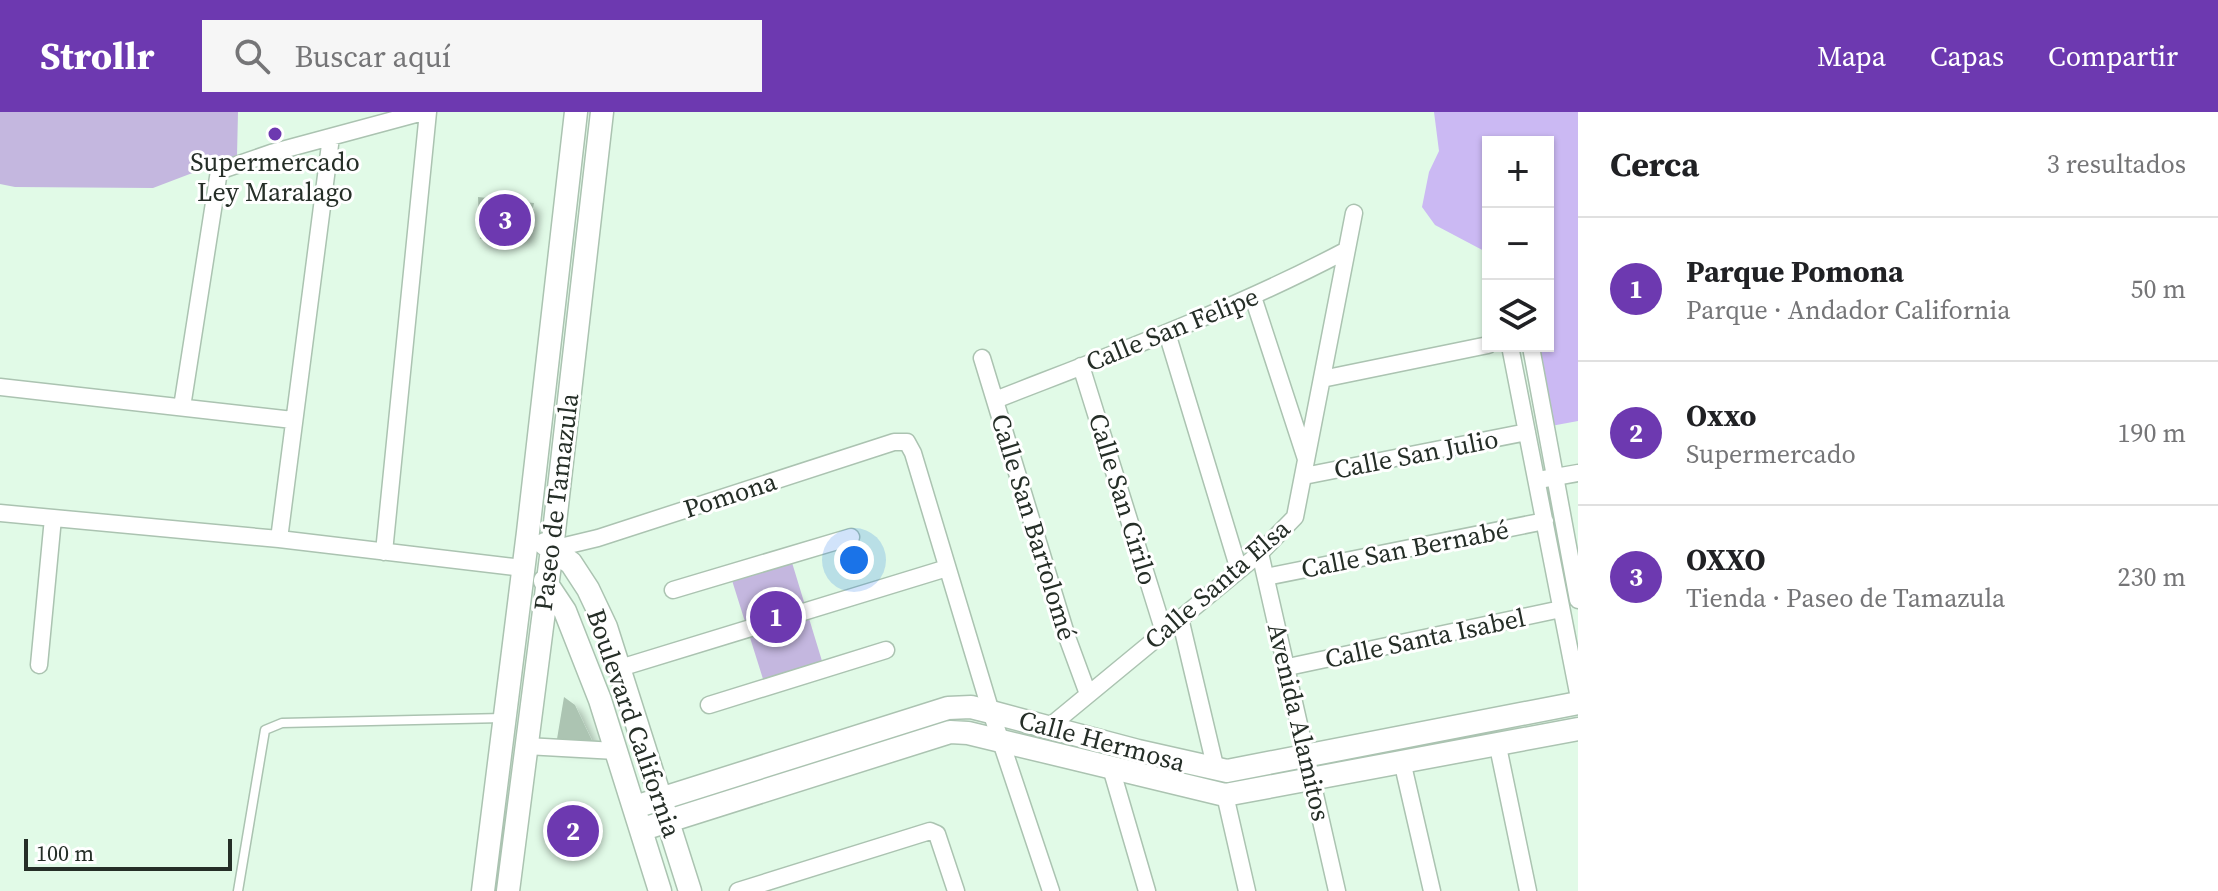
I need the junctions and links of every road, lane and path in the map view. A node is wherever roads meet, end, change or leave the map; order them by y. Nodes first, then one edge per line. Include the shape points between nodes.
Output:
1 (426, 112) edge
2 (575, 118) edge
3 (601, 119) edge
4 (331, 137) junction
5 (1354, 213) dead end
6 (1345, 251) junction
7 (1253, 297) junction
8 (1167, 333) junction
9 (1482, 346) edge
10 (1511, 352) edge
11 (1532, 352) edge
12 (982, 358) dead end
13 (1081, 366) junction
14 (1322, 379) junction
15 (0, 387) edge
16 (995, 400) junction
17 (182, 407) junction
18 (293, 420) junction
19 (1527, 432) junction
20 (1306, 469) junction
21 (1578, 473) edge
22 (1554, 478) junction
23 (1537, 481) junction
24 (0, 513) edge
25 (53, 518) junction
26 (1545, 521) junction
27 (528, 532) junction
28 (851, 537) dead end
29 (279, 539) junction
30 (552, 549) junction
31 (384, 552) junction
32 (1260, 553) junction
33 (523, 568) junction
34 (947, 568) junction
35 (1239, 570) junction
36 (1266, 577) junction
37 (547, 582) junction
38 (673, 590) dead end
39 (1578, 600) edge
40 (1561, 609) junction
41 (1180, 618) junction
42 (1164, 632) junction
43 (886, 650) dead end
44 (39, 665) dead end
45 (1288, 667) junction
46 (620, 668) junction
47 (1578, 693) edge
48 (1088, 694) junction
49 (1578, 703) edge
50 (709, 705) dead end
51 (991, 712) junction
52 (503, 718) junction
53 (1049, 727) junction
54 (1578, 729) edge
55 (1002, 742) junction
56 (1497, 742) junction
57 (526, 746) junction
58 (616, 751) junction
59 (1307, 755) junction
60 (1402, 761) junction
61 (1111, 768) junction
62 (1216, 770) junction
63 (1313, 779) junction
64 (1225, 795) junction
65 (661, 797) junction
66 (635, 807) junction
67 (668, 820) junction
68 (643, 829) junction
69 (238, 891) edge
70 (483, 891) edge
71 (508, 891) edge
72 (660, 891) edge
73 (690, 891) edge
74 (738, 891) edge
75 (956, 891) edge
76 (1051, 891) edge
77 (1147, 891) edge
78 (1247, 891) edge
79 (1337, 891) edge
80 (1432, 891) edge
81 (1528, 891) edge

1 - 4 street
1 - 31 street
2 - 3 street
2 - 27 street, Paseo de Tamazula
3 - 30 street, Paseo de Tamazula
4 - 17 street via 219,171
4 - 18 street
5 - 6 street, Calle Santa Elsa
6 - 7 street, Calle San Felipe
6 - 14 street, Calle Santa Elsa
7 - 8 street, Calle San Felipe
7 - 20 street
8 - 13 street, Calle San Felipe
8 - 35 street
9 - 14 street
10 - 19 street
11 - 22 street
12 - 16 street, Calle San Bartolomé
13 - 16 street, Calle San Felipe
13 - 42 street, Calle San Cirilo
14 - 20 street, Calle Santa Elsa
15 - 17 street
16 - 48 street, Calle San Bartolomé
17 - 18 street
18 - 29 street
19 - 20 street, Calle San Julio
19 - 23 street
20 - 32 street, Calle Santa Elsa via 1295,517
21 - 22 street
22 - 23 street
22 - 39 street
23 - 26 street
24 - 25 street
25 - 29 street
25 - 44 street
26 - 36 street, Calle San Bernabé
26 - 40 street
27 - 30 street, Boulevard California
27 - 33 street, Paseo de Tamazula
28 - 38 street
29 - 31 street
30 - 34 street, Pomona via 907,442
30 - 37 street, Paseo de Tamazula
30 - 46 street, Boulevard California via 571,563 588,589
31 - 33 street
32 - 35 street, Calle Santa Elsa
32 - 36 street, Avenida Alamitos
33 - 37 street, Boulevard California
33 - 52 street, Paseo de Tamazula
34 - 46 street
34 - 51 street
35 - 41 street, Calle Santa Elsa
36 - 45 street, Avenida Alamitos
37 - 57 street, Paseo de Tamazula
37 - 58 street, Boulevard California via 565,611
40 - 45 street, Calle Santa Isabel
40 - 47 street
41 - 42 street, Calle Santa Elsa
41 - 62 street
42 - 48 street, Calle Santa Elsa
43 - 50 street
45 - 59 street, Avenida Alamitos
46 - 65 street, Boulevard California
48 - 53 street, Calle Santa Elsa
49 - 59 street, Calle Hermosa
51 - 53 street, Calle Hermosa
51 - 55 street
51 - 65 street, Calle Hermosa via 971,707 922,714
52 - 69 lane via 282,723 265,730
52 - 70 street, Paseo de Tamazula
53 - 62 street, Calle Hermosa
54 - 56 street, Calle Hermosa
55 - 61 street, Calle Hermosa
55 - 67 street, Calle Hermosa via 968,733 932,736
55 - 76 street
56 - 60 street, Calle Hermosa
56 - 81 street
57 - 58 street
57 - 71 street, Paseo de Tamazula
58 - 66 street, Boulevard California
59 - 62 street, Calle Hermosa
59 - 63 street, Avenida Alamitos
60 - 63 street, Calle Hermosa
60 - 80 street
61 - 64 street, Calle Hermosa
61 - 77 street
63 - 64 street, Calle Hermosa
63 - 79 street, Avenida Alamitos
64 - 78 street
65 - 66 street, Calle Hermosa
65 - 67 street, Boulevard California
66 - 68 street, Boulevard California
67 - 68 street, Calle Hermosa
67 - 73 street, Boulevard California
68 - 72 street, Boulevard California
74 - 75 street via 926,831 938,837

